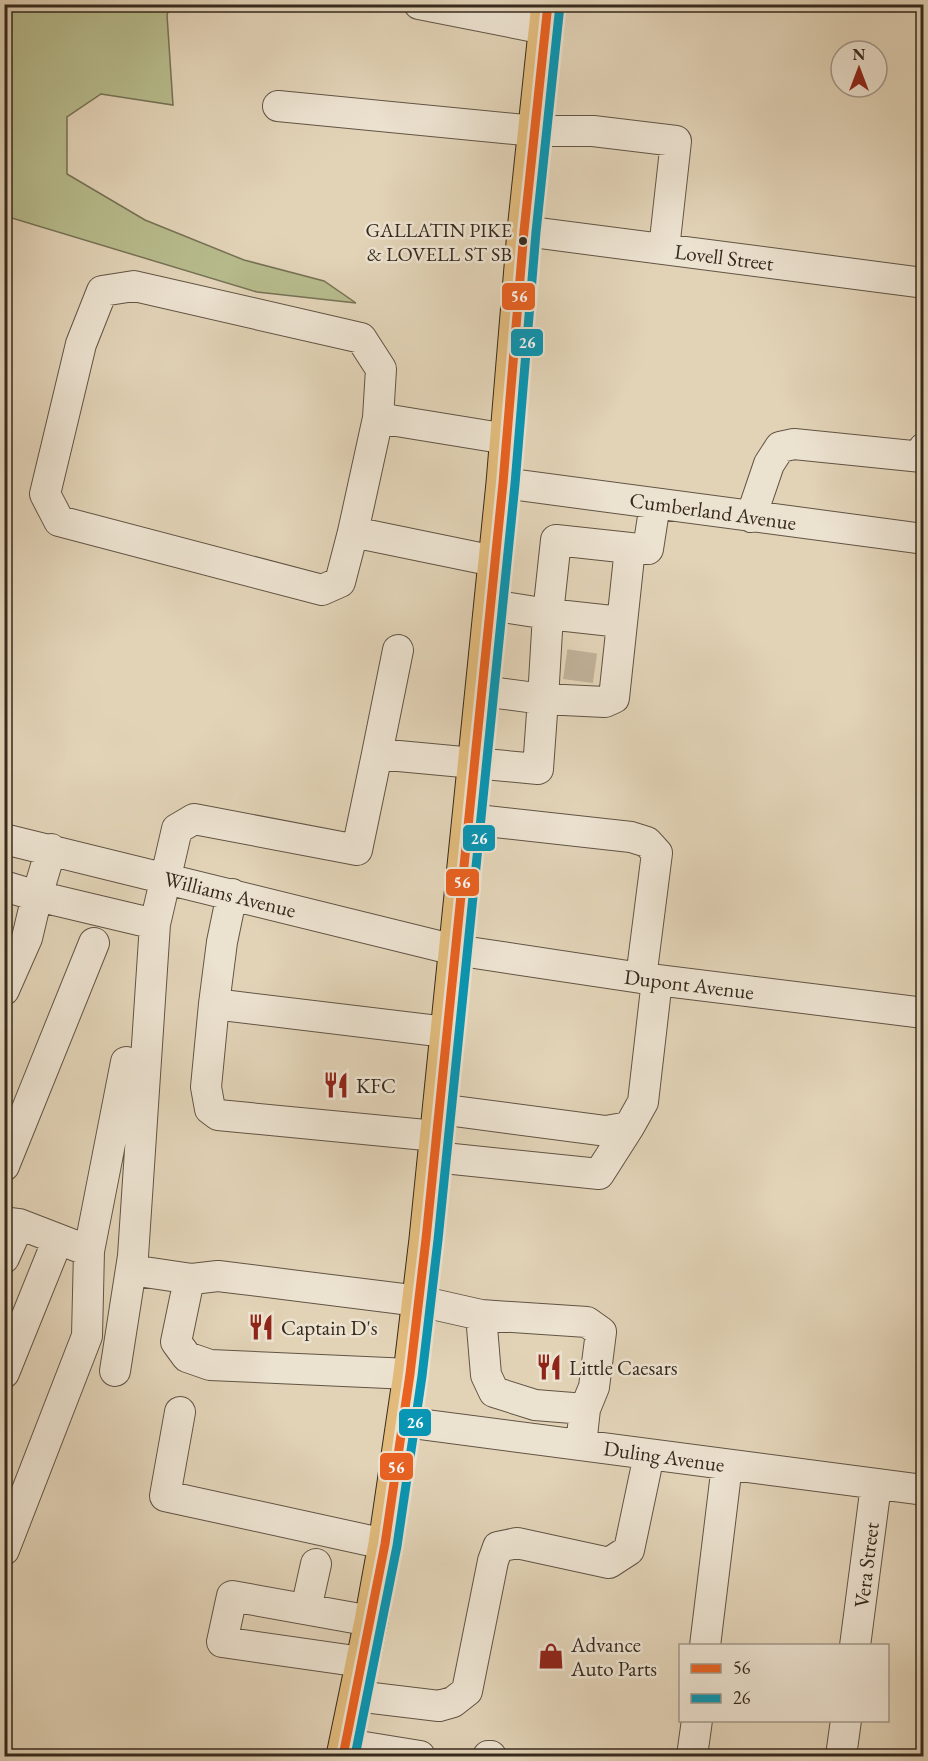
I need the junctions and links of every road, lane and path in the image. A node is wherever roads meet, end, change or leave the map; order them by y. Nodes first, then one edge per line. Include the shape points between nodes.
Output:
1 (438, 6) edge
2 (547, 17) edge
3 (278, 106) dead end
4 (535, 131) junction
5 (524, 231) junction
6 (664, 249) junction
7 (924, 283) edge
8 (378, 418) junction
9 (507, 439) junction
10 (924, 448) edge
11 (502, 483) junction
12 (561, 491) junction
13 (655, 504) junction
14 (751, 517) junction
15 (353, 532) junction
16 (924, 539) edge
17 (556, 540) junction
18 (630, 548) junction
19 (494, 561) junction
20 (490, 605) junction
21 (548, 614) junction
22 (621, 622) junction
23 (398, 650) dead end
24 (481, 691) junction
25 (543, 699) junction
26 (376, 754) junction
27 (474, 764) junction
28 (468, 819) junction
29 (4, 839) edge
30 (51, 849) junction
31 (167, 878) junction
32 (4, 886) edge
33 (232, 894) junction
34 (37, 896) junction
35 (155, 924) junction
36 (94, 943) dead end
37 (455, 950) junction
38 (649, 979) junction
39 (4, 990) edge
40 (214, 1004) junction
41 (924, 1013) edge
42 (446, 1032) junction
43 (126, 1062) dead end
44 (629, 1127) junction
45 (436, 1134) junction
46 (4, 1166) edge
47 (12, 1223) edge
48 (58, 1239) junction
49 (89, 1251) junction
50 (4, 1258) edge
51 (131, 1270) junction
52 (192, 1279) junction
53 (418, 1301) junction
54 (481, 1315) junction
55 (115, 1371) dead end
56 (4, 1373) edge
57 (410, 1374) junction
58 (585, 1409) junction
59 (180, 1412) dead end
60 (404, 1422) junction
61 (581, 1445) junction
62 (649, 1455) junction
63 (727, 1465) junction
64 (876, 1485) junction
65 (924, 1490) edge
66 (385, 1544) junction
67 (4, 1550) edge
68 (316, 1564) dead end
69 (306, 1609) junction
70 (371, 1621) junction
71 (705, 1644) edge
72 (855, 1644) edge
73 (362, 1662) junction
74 (356, 1696) junction
75 (697, 1722) edge
76 (846, 1722) edge
77 (344, 1750) edge
78 (420, 1756) edge
79 (692, 1756) edge
80 (841, 1756) edge

1 - 2 street
2 - 4 main road
3 - 4 street
4 - 5 main road
4 - 6 street via 593,131 676,141
5 - 6 street, Lovell Street
5 - 9 main road
6 - 7 street, Lovell Street
8 - 9 street
8 - 15 street
8 - 15 street via 381,369 361,338 134,286 102,291 81,344 45,494 59,520 322,590 340,582
9 - 11 main road
10 - 14 street via 922,457 794,444 780,447 769,464
11 - 12 street, Cumberland Avenue
11 - 19 main road
12 - 13 street, Cumberland Avenue
12 - 17 street
13 - 14 street, Cumberland Avenue
13 - 18 street via 648,549
14 - 16 street, Cumberland Avenue
15 - 19 street
17 - 18 street
17 - 21 street
18 - 22 street
19 - 20 main road
20 - 21 street
20 - 24 main road
21 - 22 street via 585,629
21 - 25 street
22 - 25 street via 614,698 605,702 577,691
23 - 26 street
24 - 25 street
24 - 27 main road
25 - 27 street via 538,769
26 - 27 street
26 - 31 street via 357,850 194,819 177,830
27 - 28 main road
28 - 37 main road
28 - 38 street via 647,842 657,853
29 - 30 street, Williams Avenue
30 - 31 street, Williams Avenue
30 - 34 street
31 - 33 street, Williams Avenue
31 - 35 street
32 - 34 street
33 - 37 street, Williams Avenue
33 - 40 street
34 - 35 street
34 - 39 street via 27,938
35 - 51 street
36 - 46 street
37 - 38 street, Dupont Avenue
37 - 42 main road
38 - 41 street, Dupont Avenue
38 - 44 street via 644,1102
40 - 42 street
40 - 45 street via 206,1088 210,1109 218,1114
42 - 45 main road
43 - 49 street
44 - 45 street via 606,1131
44 - 45 street via 599,1174
45 - 53 main road
47 - 48 street
47 - 50 street
48 - 49 street
48 - 56 street
49 - 67 street via 87,1336
51 - 52 street
51 - 55 street
52 - 53 street via 218,1276
52 - 57 street via 176,1342 187,1357 210,1365
53 - 54 street
53 - 57 main road
54 - 58 street via 486,1375 494,1392 535,1405
54 - 58 street via 586,1322 601,1332 594,1387
57 - 60 main road
58 - 61 street
59 - 66 street via 165,1496
60 - 61 street, Duling Avenue
60 - 66 main road
61 - 62 street, Duling Avenue
62 - 63 street, Duling Avenue
62 - 74 street via 629,1550 609,1563 517,1543 498,1547 467,1691 453,1702 439,1706
63 - 64 street, Duling Avenue
63 - 71 street
64 - 65 street, Duling Avenue
64 - 72 street, Vera Street
66 - 70 main road
68 - 69 street
69 - 70 street
69 - 73 street via 232,1596 222,1642
70 - 73 main road
73 - 74 main road
74 - 77 main road
75 - 79 street
76 - 80 street
77 - 78 street

